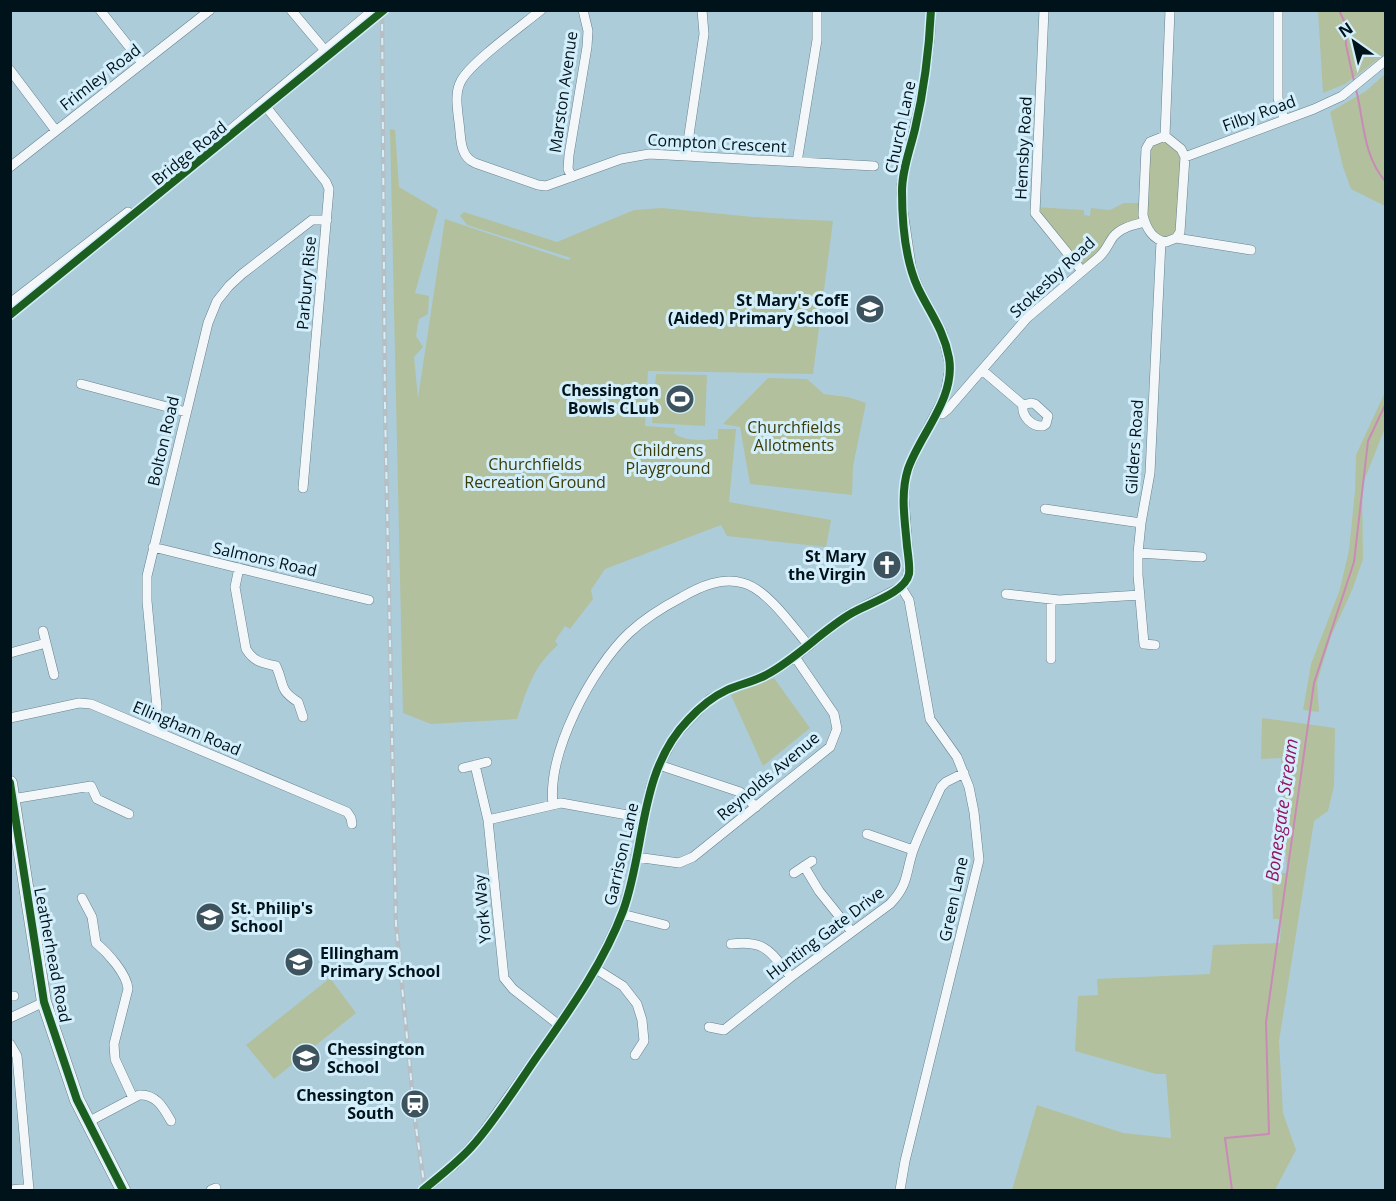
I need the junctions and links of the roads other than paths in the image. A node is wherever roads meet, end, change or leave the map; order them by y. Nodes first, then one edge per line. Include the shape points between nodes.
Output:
1 (100, 10) edge
2 (210, 10) edge
3 (291, 10) edge
4 (373, 10) edge
5 (384, 10) edge
6 (541, 10) edge
7 (584, 10) edge
8 (702, 10) edge
9 (817, 10) edge
10 (931, 10) edge
11 (1044, 10) edge
12 (1170, 10) edge
13 (1278, 10) edge
14 (327, 54) junction
15 (1386, 60) edge
16 (142, 63) junction
17 (10, 70) edge
18 (265, 105) junction
19 (1284, 120) junction
20 (56, 131) junction
21 (1165, 136) junction
22 (686, 155) junction
23 (1185, 157) junction
24 (797, 162) junction
25 (874, 166) dead end
26 (10, 167) edge
27 (572, 177) junction
28 (327, 220) junction
29 (1145, 222) junction
30 (1176, 238) junction
31 (1161, 241) junction
32 (1251, 250) dead end
33 (1082, 271) junction
34 (10, 303) edge
35 (10, 315) edge
36 (982, 370) junction
37 (950, 378) junction
38 (81, 384) dead end
39 (969, 385) junction
40 (1023, 405) dead end
41 (186, 412) junction
42 (936, 412) junction
43 (303, 488) dead end
44 (1045, 509) dead end
45 (1141, 523) junction
46 (153, 547) junction
47 (1138, 553) junction
48 (1196, 560) dead end
49 (239, 568) junction
50 (901, 587) junction
51 (1006, 594) dead end
52 (1140, 595) junction
53 (369, 600) dead end
54 (1051, 600) junction
55 (43, 631) dead end
56 (46, 643) junction
57 (1144, 644) junction
58 (1134, 645) dead end
59 (1155, 645) dead end
60 (809, 646) junction
61 (10, 653) edge
62 (795, 657) junction
63 (1051, 659) dead end
64 (54, 675) dead end
65 (303, 717) dead end
66 (10, 718) edge
67 (154, 730) junction
68 (487, 762) dead end
69 (475, 765) junction
70 (659, 765) junction
71 (463, 768) dead end
72 (964, 773) junction
73 (10, 783) edge
74 (12, 799) junction
75 (553, 805) junction
76 (756, 807) junction
77 (129, 814) dead end
78 (644, 818) junction
79 (488, 820) junction
80 (352, 824) dead end
81 (867, 834) dead end
82 (15, 845) edge
83 (913, 850) junction
84 (636, 857) junction
85 (794, 873) dead end
86 (82, 898) dead end
87 (622, 914) junction
88 (665, 925) dead end
89 (852, 932) junction
90 (731, 944) dead end
91 (596, 969) junction
92 (791, 977) junction
93 (44, 1002) junction
94 (10, 1018) edge
95 (559, 1025) junction
96 (709, 1027) dead end
97 (10, 1044) edge
98 (635, 1055) dead end
99 (133, 1098) junction
100 (171, 1121) dead end
101 (87, 1122) junction
102 (29, 1189) edge
103 (11, 1191) edge
104 (123, 1191) edge
105 (423, 1191) edge
106 (900, 1191) edge

1 - 16 street
2 - 16 street, Frimley Road
3 - 14 street
4 - 14 street, Bridge Road
5 - 14 street, Bridge Road
6 - 27 street, Compton Crescent via 460,81 457,95 461,143 471,161 538,185
7 - 27 street, Marston Avenue via 588,31 569,155
8 - 22 street via 704,34
9 - 24 street via 817,40
10 - 37 street, Church Lane via 923,90 901,187 912,272 942,332 950,360
11 - 33 street, Hemsby Road via 1035,213
12 - 21 street
13 - 19 street via 1278,98
14 - 18 street, Bridge Road
15 - 19 street, Filby Road via 1342,96
16 - 20 street, Frimley Road
17 - 20 street
18 - 28 street, Parbury Rise via 328,186
18 - 34 street, Bridge Road
18 - 35 street, Bridge Road
19 - 23 street, Filby Road
20 - 26 street, Frimley Road
21 - 23 street
21 - 29 street via 1150,142 1146,149
22 - 24 street, Compton Crescent
22 - 27 street, Compton Crescent via 638,155
23 - 30 street via 1180,232
24 - 25 street, Compton Crescent
28 - 41 street, Bolton Road via 314,219 222,293 208,322
28 - 43 street, Parbury Rise
29 - 31 street
29 - 33 street, Stokesby Road via 1116,233 1106,250
30 - 31 street
30 - 32 street
31 - 45 street, Gilders Road via 1150,473
33 - 36 street, Stokesby Road via 1027,318
36 - 39 street, Stokesby Road
36 - 40 street
37 - 39 street
37 - 42 street, Church Lane
38 - 41 street
39 - 42 street, Stokesby Road via 942,414
41 - 46 street, Bolton Road
42 - 50 street, Church Lane via 906,475 909,573
44 - 45 street
45 - 47 street, Gilders Road
46 - 49 street, Salmons Road
46 - 67 street, Bolton Road via 147,584 157,707
47 - 48 street
47 - 52 street, Gilders Road
49 - 53 street, Salmons Road
49 - 65 street via 235,587 246,649 261,663 276,666 281,686 298,702
50 - 60 street, Garrison Lane via 849,614
50 - 72 street, Green Lane via 909,600 930,719
51 - 54 street
52 - 54 street
52 - 57 street, Gilders Road
54 - 63 street via 1056,647
55 - 56 street
56 - 61 street
56 - 64 street
57 - 58 street
57 - 59 street
60 - 62 street, Garrison Lane
60 - 75 street via 757,589 745,583 713,583 655,612 629,633 594,675 562,744 553,778
62 - 70 street, Garrison Lane via 763,677 710,699 676,734
62 - 76 street, Reynolds Avenue via 834,714 837,729 830,747
66 - 67 street, Ellingham Road via 85,702
67 - 80 street, Ellingham Road via 347,812
68 - 69 street
69 - 71 street
69 - 79 street, York Way
70 - 76 street via 740,792
70 - 78 street, Garrison Lane
72 - 83 street, Hunting Gate Drive via 941,787
72 - 106 street, Green Lane via 974,812 979,860
73 - 74 highway, Leatherhead Road
74 - 77 street via 91,786 97,799
74 - 82 highway, Leatherhead Road
75 - 78 street via 561,803
75 - 79 street
76 - 84 street, Reynolds Avenue via 693,857 679,863
78 - 84 street, Garrison Lane
79 - 95 street, York Way via 504,978
81 - 83 street
82 - 93 highway, Leatherhead Road
83 - 89 street, Hunting Gate Drive via 901,892
84 - 87 street, Garrison Lane
85 - 89 street via 808,863 819,891
86 - 99 street via 92,917 96,943 128,981 114,1044 115,1059
87 - 88 street
87 - 91 street, Garrison Lane
89 - 92 street, Hunting Gate Drive
90 - 92 street via 757,944 769,951
91 - 95 street, Garrison Lane
91 - 98 street via 623,986 637,1004 644,1041
92 - 96 street, Hunting Gate Drive via 724,1030
93 - 94 street
93 - 101 highway, Leatherhead Road
95 - 105 street, Garrison Lane, bridge via 479,1138
97 - 102 street via 17,1056
99 - 100 street via 151,1096 163,1106
99 - 101 street
101 - 104 highway, Leatherhead Road
102 - 103 street

